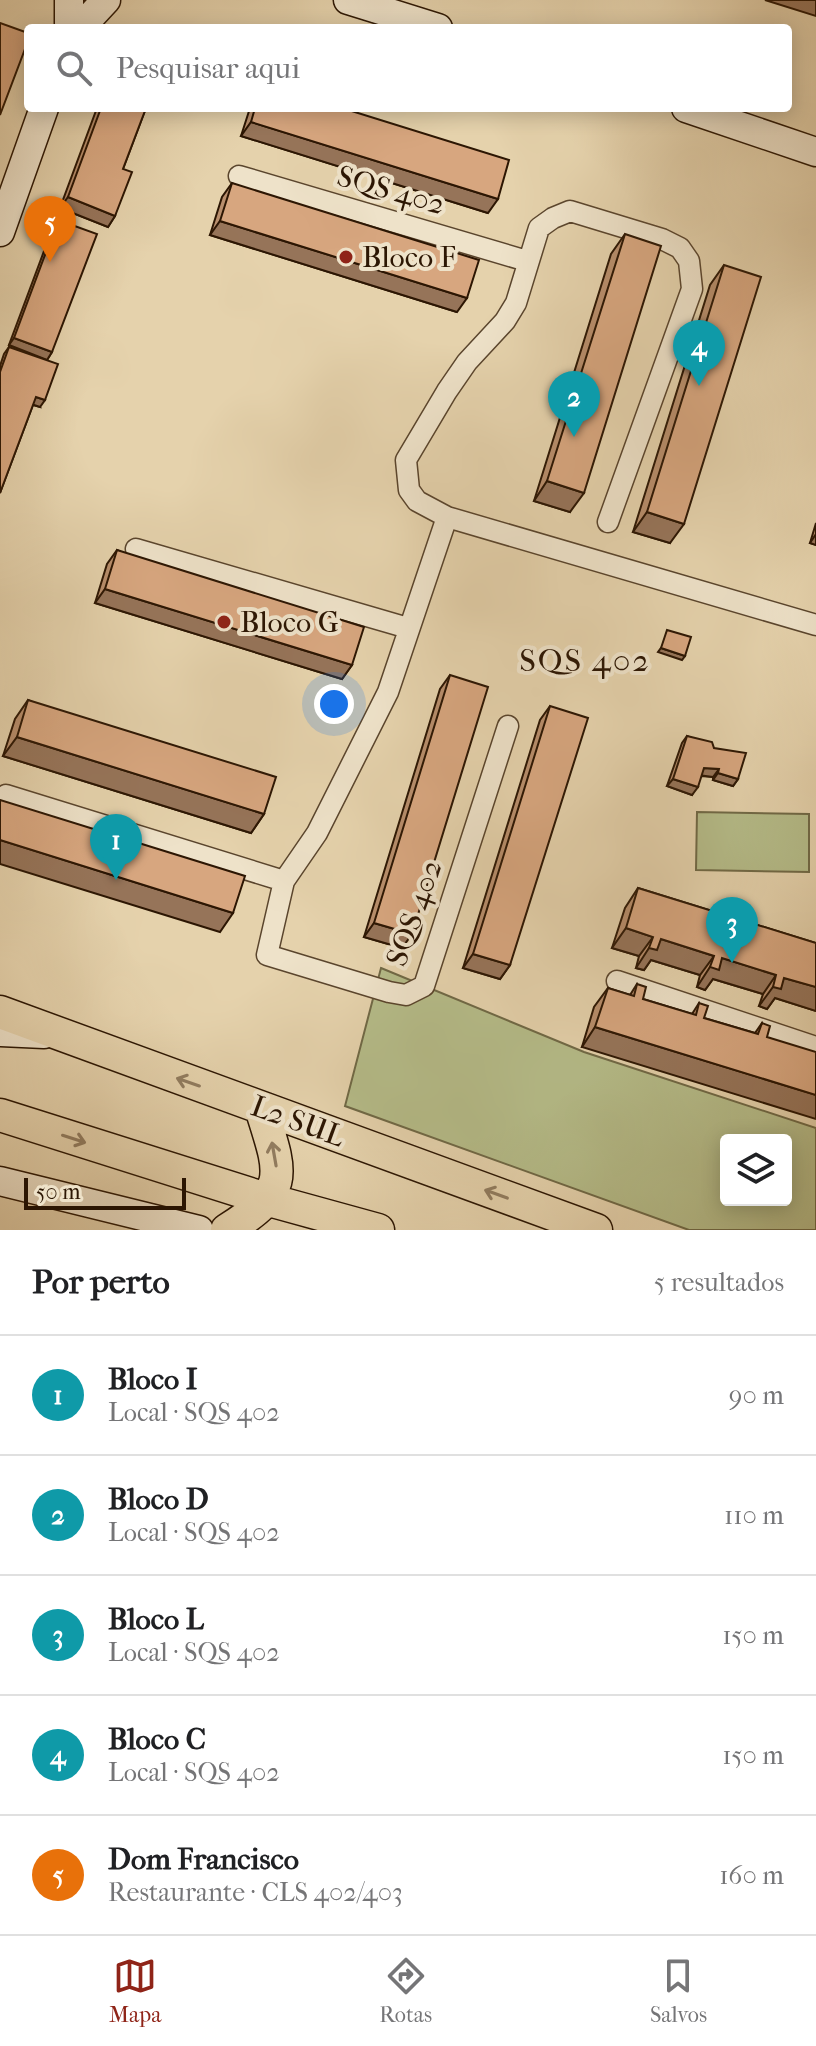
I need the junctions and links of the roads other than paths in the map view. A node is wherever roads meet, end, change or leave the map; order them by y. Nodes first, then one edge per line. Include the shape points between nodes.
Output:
1 (69, 0) edge
2 (106, 0) edge
3 (348, 0) edge
4 (69, 24) edge
5 (84, 24) edge
6 (425, 24) edge
7 (43, 112) edge
8 (698, 112) edge
9 (816, 152) edge
10 (239, 176) dead end
11 (0, 232) edge
12 (527, 261) junction
13 (447, 517) junction
14 (608, 522) dead end
15 (136, 549) dead end
16 (816, 625) edge
17 (408, 628) junction
18 (508, 726) dead end
19 (6, 795) dead end
20 (284, 881) junction
21 (617, 981) dead end
22 (0, 1012) edge
23 (0, 1032) edge
24 (56, 1035) junction
25 (816, 1047) edge
26 (261, 1108) junction
27 (0, 1115) edge
28 (0, 1181) edge
29 (269, 1200) junction
30 (199, 1230) edge
31 (227, 1230) edge
32 (378, 1230) edge
33 (596, 1230) edge

1 - 4 street
2 - 5 street
3 - 6 street
7 - 11 street
8 - 9 street
10 - 12 street, SQS 402
12 - 13 street via 516,303 467,362 406,460 409,490 417,501
12 - 14 street via 539,228 570,211 662,239 680,248 689,261 692,289
13 - 16 street
13 - 17 street, SQS 402
15 - 17 street
17 - 20 street, SQS 402 via 369,731 317,833
18 - 20 street, SQS 402 via 424,986 406,995 389,992 267,955
19 - 20 street
21 - 25 street
22 - 24 main road, L2 SUL
23 - 24 street
26 -> 24 main road, L2 SUL
29 -> 26 main road via 276,1156
33 -> 26 main road, L2 SUL
27 -> 29 main road
28 - 30 street
29 - 31 main road
29 - 32 main road

